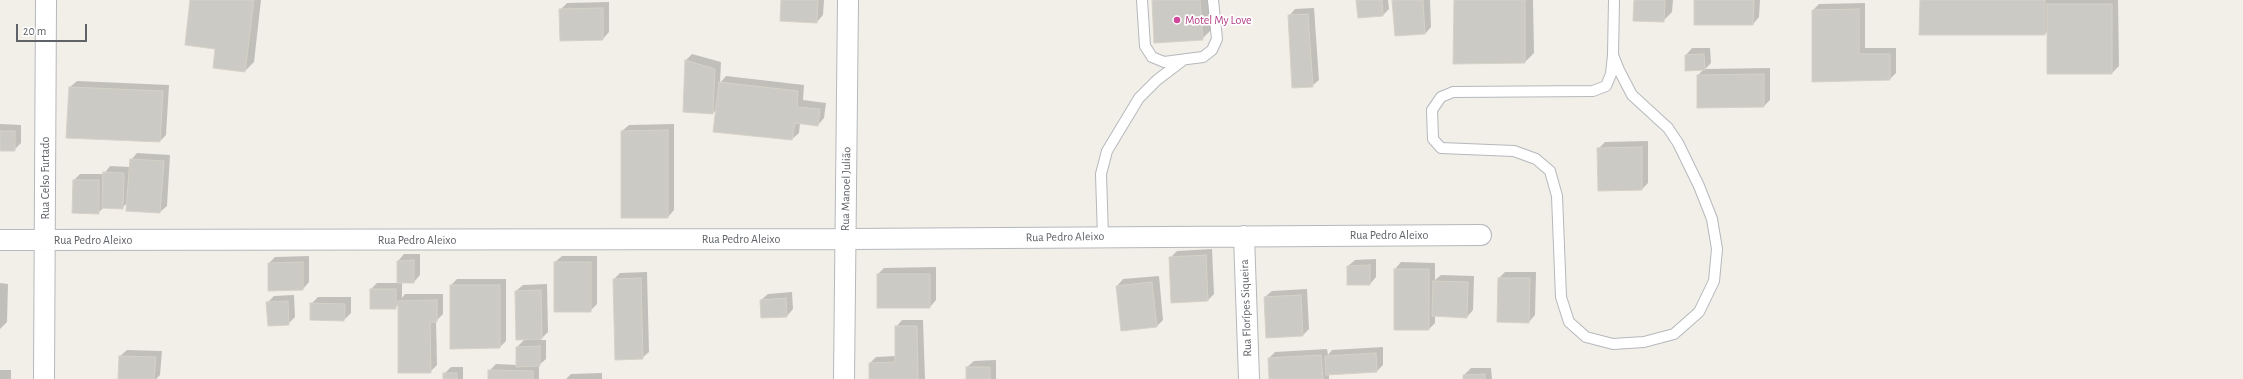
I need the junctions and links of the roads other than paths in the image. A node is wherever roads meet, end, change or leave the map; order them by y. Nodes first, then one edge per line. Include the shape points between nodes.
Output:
1 (46, 0) edge
2 (848, 0) edge
3 (1142, 0) edge
4 (1213, 0) edge
5 (1614, 0) edge
6 (1613, 55) junction
7 (1182, 61) junction
8 (1481, 235) dead end
9 (1244, 236) junction
10 (1103, 237) junction
11 (846, 239) junction
12 (0, 240) edge
13 (45, 240) junction
14 (44, 379) edge
15 (844, 379) edge
16 (1249, 379) edge

1 - 13 street, Rua Celso Furtado
2 - 11 street, Rua Manoel Julião
3 - 7 lane via 1145,46 1152,57 1164,62
4 - 7 lane via 1217,40 1212,50 1203,57
5 - 6 lane
6 - 6 lane via 1632,95 1668,128 1678,142 1712,219 1717,249 1714,281 1700,312 1674,334 1644,342 1613,344 1586,338 1569,322 1561,297 1557,196 1550,171 1536,159 1514,151 1441,148 1433,139 1432,110 1441,97 1453,92 1593,91 1606,86 1611,74
7 - 10 lane via 1157,80 1140,98 1107,150 1101,174
8 - 9 street, Rua Pedro Aleixo
9 - 10 street, Rua Pedro Aleixo
9 - 16 street, Rua Florípes Siqueira
10 - 11 street, Rua Pedro Aleixo
11 - 13 street, Rua Pedro Aleixo
11 - 15 street, Rua Manoel Julião
12 - 13 street, Rua Pedro Aleixo
13 - 14 street, Rua Celso Furtado

